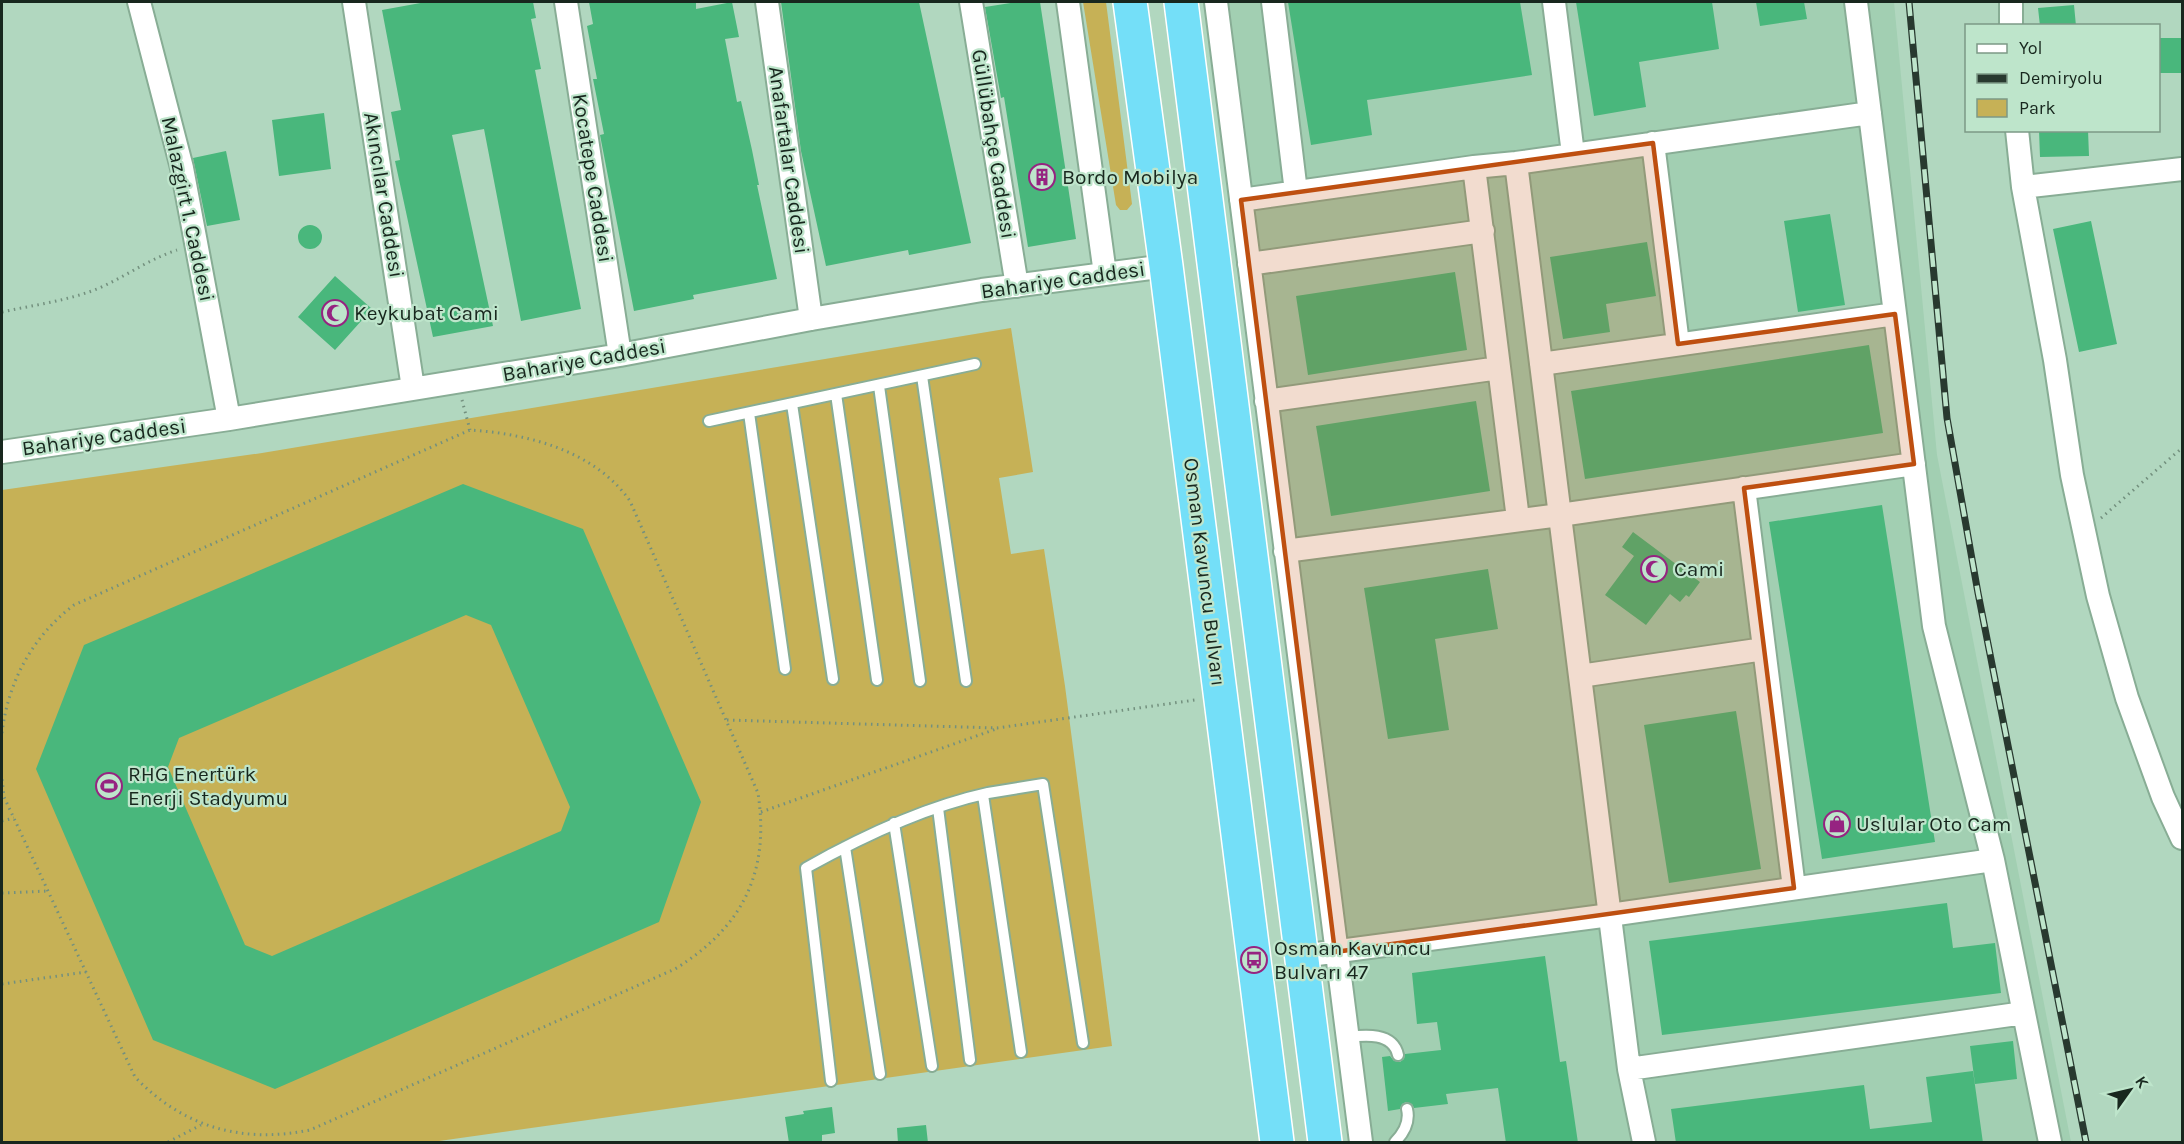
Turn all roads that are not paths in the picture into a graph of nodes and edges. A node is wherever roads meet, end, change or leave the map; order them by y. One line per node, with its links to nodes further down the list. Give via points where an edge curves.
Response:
1 (139, 2): 44 (street, Malazgirt 1. Caddesi, via 183,168)
2 (354, 2): 39 (street, Akıncılar Caddesi)
3 (566, 2): 33 (street, Kocatepe Caddesi)
4 (767, 2): 31 (street, Anafartalar Caddesi)
5 (970, 2): 29 (street, Güllübahçe Caddesi)
6 (1068, 2): 28 (street)
7 (1130, 2): 27 (highway, Osman Kavuncu Bulvarı)
8 (1181, 2): 68 (highway)
9 (1216, 2): 24 (street)
10 (1273, 2): 23 (street)
11 (1554, 2): 18 (street)
12 (1856, 2): 15 (street)
13 (2011, 2): 14 (street)
14 (2011, 24)
15 (1870, 113): 17 (street); 30 (street)
16 (2017, 132): 22 (street)
17 (1653, 143): 18 (street); 32 (street)
18 (1573, 154): 19 (street)
19 (1516, 164): 20 (street); 35 (street)
20 (1474, 167): 23 (street); 25 (street)
21 (2182, 169): 22 (street)
22 (2023, 187): 62 (street, via 2084,533 2106,628 2127,698)
23 (1296, 192): 24 (street)
24 (1241, 200): 26 (street)
25 (1483, 231): 26 (street); 36 (street)
26 (1249, 264): 41 (street)
27 (1166, 266): 28 (street, Bahariye Caddesi); 80 (highway, Osman Kavuncu Bulvarı)
28 (1105, 274): 29 (street, Bahariye Caddesi)
29 (1017, 286): 31 (street, Bahariye Caddesi)
30 (1895, 314): 32 (street); 47 (street)
31 (811, 319): 33 (street, Bahariye Caddesi)
32 (1678, 344): 35 (street)
33 (620, 355): 39 (street, Bahariye Caddesi)
34 (975, 364): 37 (lane)
35 (1541, 364): 49 (street)
36 (1499, 368): 41 (street); 50 (street)
37 (922, 376): 38 (lane); 58 (lane)
38 (879, 386): 40 (lane); 57 (lane)
39 (413, 388): 44 (street, Bahariye Caddesi)
40 (836, 394): 42 (lane); 56 (lane)
41 (1266, 400): 51 (street)
42 (792, 404): 43 (lane); 55 (lane)
43 (749, 413): 45 (lane); 53 (lane)
44 (228, 419): 46 (street, Bahariye Caddesi)
45 (709, 421)
46 (2, 452)
47 (1914, 464): 48 (street); 64 (street, via 1934,626)
48 (1744, 488): 49 (street); 52 (street)
49 (1560, 515): 50 (street); 54 (street)
50 (1518, 519): 51 (street)
51 (1285, 551): 67 (street)
52 (1764, 649): 54 (street); 65 (street)
53 (785, 669)
54 (1580, 676): 66 (street)
55 (832, 679)
56 (877, 680)
57 (920, 681)
58 (966, 681)
59 (983, 795): 60 (lane); 71 (lane, via 1042,784); 72 (lane)
60 (938, 808): 61 (lane); 74 (lane)
61 (894, 824): 63 (lane); 75 (lane)
62 (2182, 838)
63 (845, 847): 77 (lane); 78 (lane, via 806,868)
64 (1993, 860): 65 (street); 69 (street)
65 (1794, 888): 66 (street)
66 (1610, 915): 67 (street); 76 (street)
67 (1335, 951): 68 (street); 70 (street)
68 (1302, 956): 81 (highway)
69 (2024, 1013): 76 (street); 85 (street)
70 (1347, 1036): 73 (lane, via 1380,1037); 82 (street)
71 (1083, 1043)
72 (1021, 1052)
73 (1398, 1055)
74 (970, 1060)
75 (932, 1066)
76 (1629, 1069): 84 (street)
77 (880, 1074)
78 (831, 1081)
79 (1407, 1109): 83 (lane, via 1407,1124)
80 (1277, 1143)
81 (1325, 1143)
82 (1361, 1143)
83 (1395, 1143)
84 (1644, 1143)
85 (2050, 1143)

